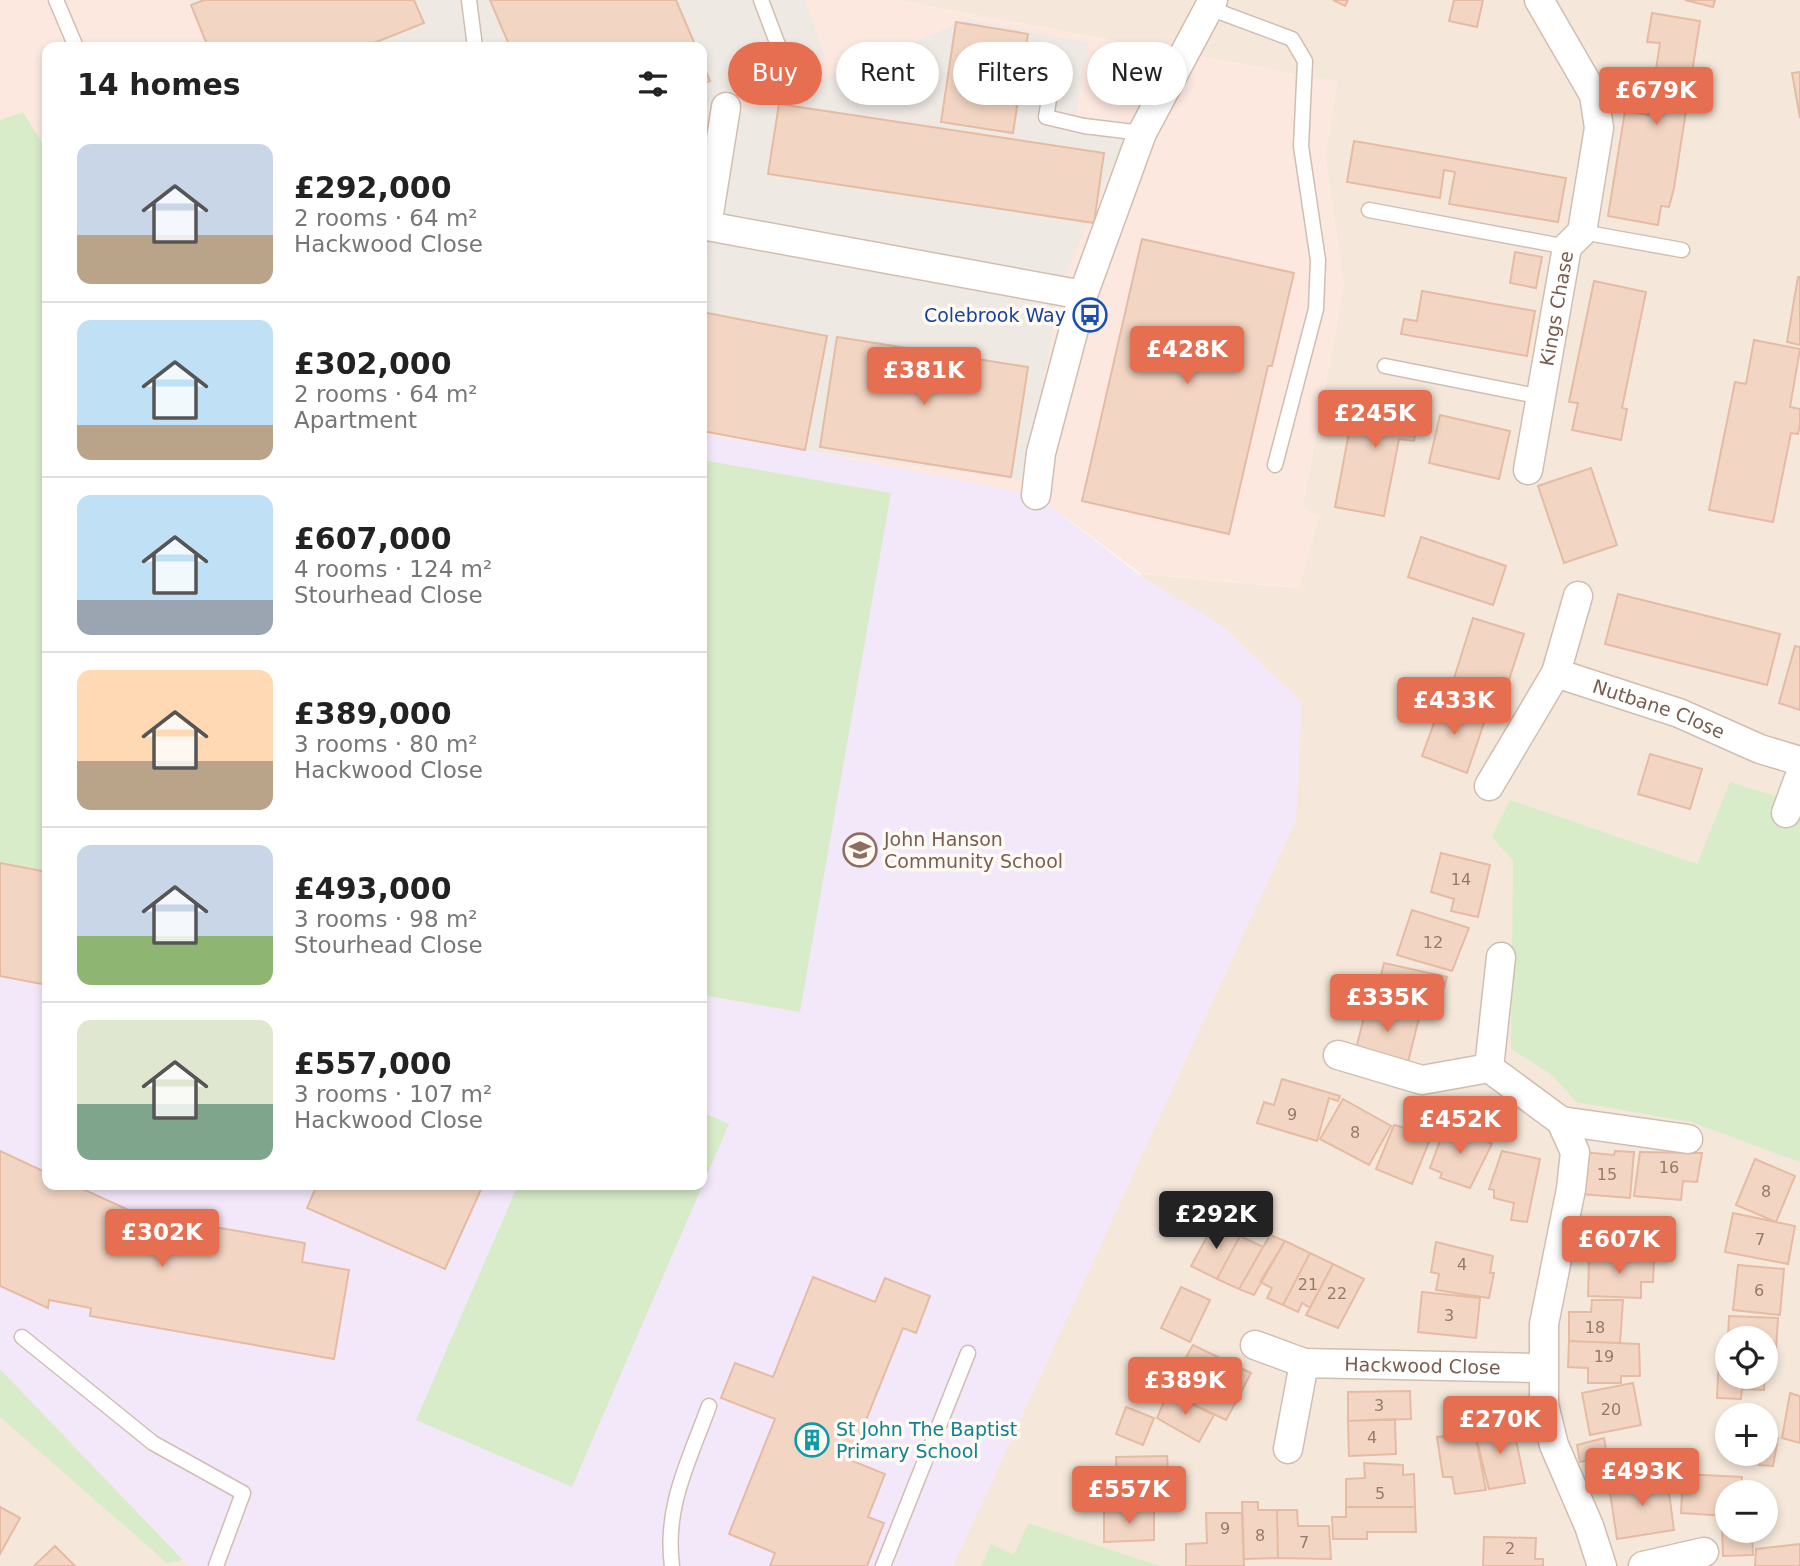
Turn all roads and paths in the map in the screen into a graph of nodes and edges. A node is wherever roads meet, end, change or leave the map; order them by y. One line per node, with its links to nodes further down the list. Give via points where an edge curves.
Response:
1 (56, 0): 6 (lane)
2 (469, 0): 7 (lane)
3 (761, 0): 8 (lane)
4 (1539, 0): 15 (street, Kings Chase, via 1594,95 1599,128)
5 (1211, 4): 11 (street); 20 (lane, via 1292,39 1305,61 1301,146 1318,260 1316,309)
6 (74, 42)
7 (474, 42)
8 (777, 42)
9 (1048, 105): 11 (lane, via 1046,117)
10 (726, 107): 12 (street)
11 (1142, 134): 17 (street)
12 (707, 209)
13 (1369, 211): 15 (lane)
14 (707, 226): 17 (street)
15 (1575, 239): 16 (lane); 19 (street, Kings Chase)
16 (1682, 250)
17 (1083, 295): 22 (street, via 1041,453)
18 (1385, 366): 19 (lane)
19 (1542, 397): 21 (street, Kings Chase)
20 (1275, 465)
21 (1528, 470)
22 (1036, 495)
23 (1578, 596): 24 (street)
24 (1556, 673): 25 (street, Nutbane Close, via 1679,713 1760,749); 27 (street)
25 (1800, 761)
26 (1800, 775): 28 (street)
27 (1489, 786)
28 (1786, 813)
29 (1501, 957): 31 (street)
30 (1338, 1055): 31 (street, via 1422,1080)
31 (1489, 1068): 32 (street)
32 (1561, 1121): 33 (street); 38 (street, via 1575,1152 1544,1324)
33 (1688, 1139)
34 (22, 1337): 42 (lane, via 153,1443 243,1493)
35 (1255, 1345): 37 (street, Hackwood Close)
36 (968, 1353): 44 (lane)
37 (1304, 1363): 38 (street, Hackwood Close); 40 (street)
38 (1541, 1368): 45 (street, via 1553,1444)
39 (709, 1406): 43 (lane, via 671,1511)
40 (1288, 1449)
41 (1704, 1552): 46 (street)
42 (216, 1566)
43 (672, 1566)
44 (883, 1566)
45 (1602, 1566)
46 (1643, 1566)

